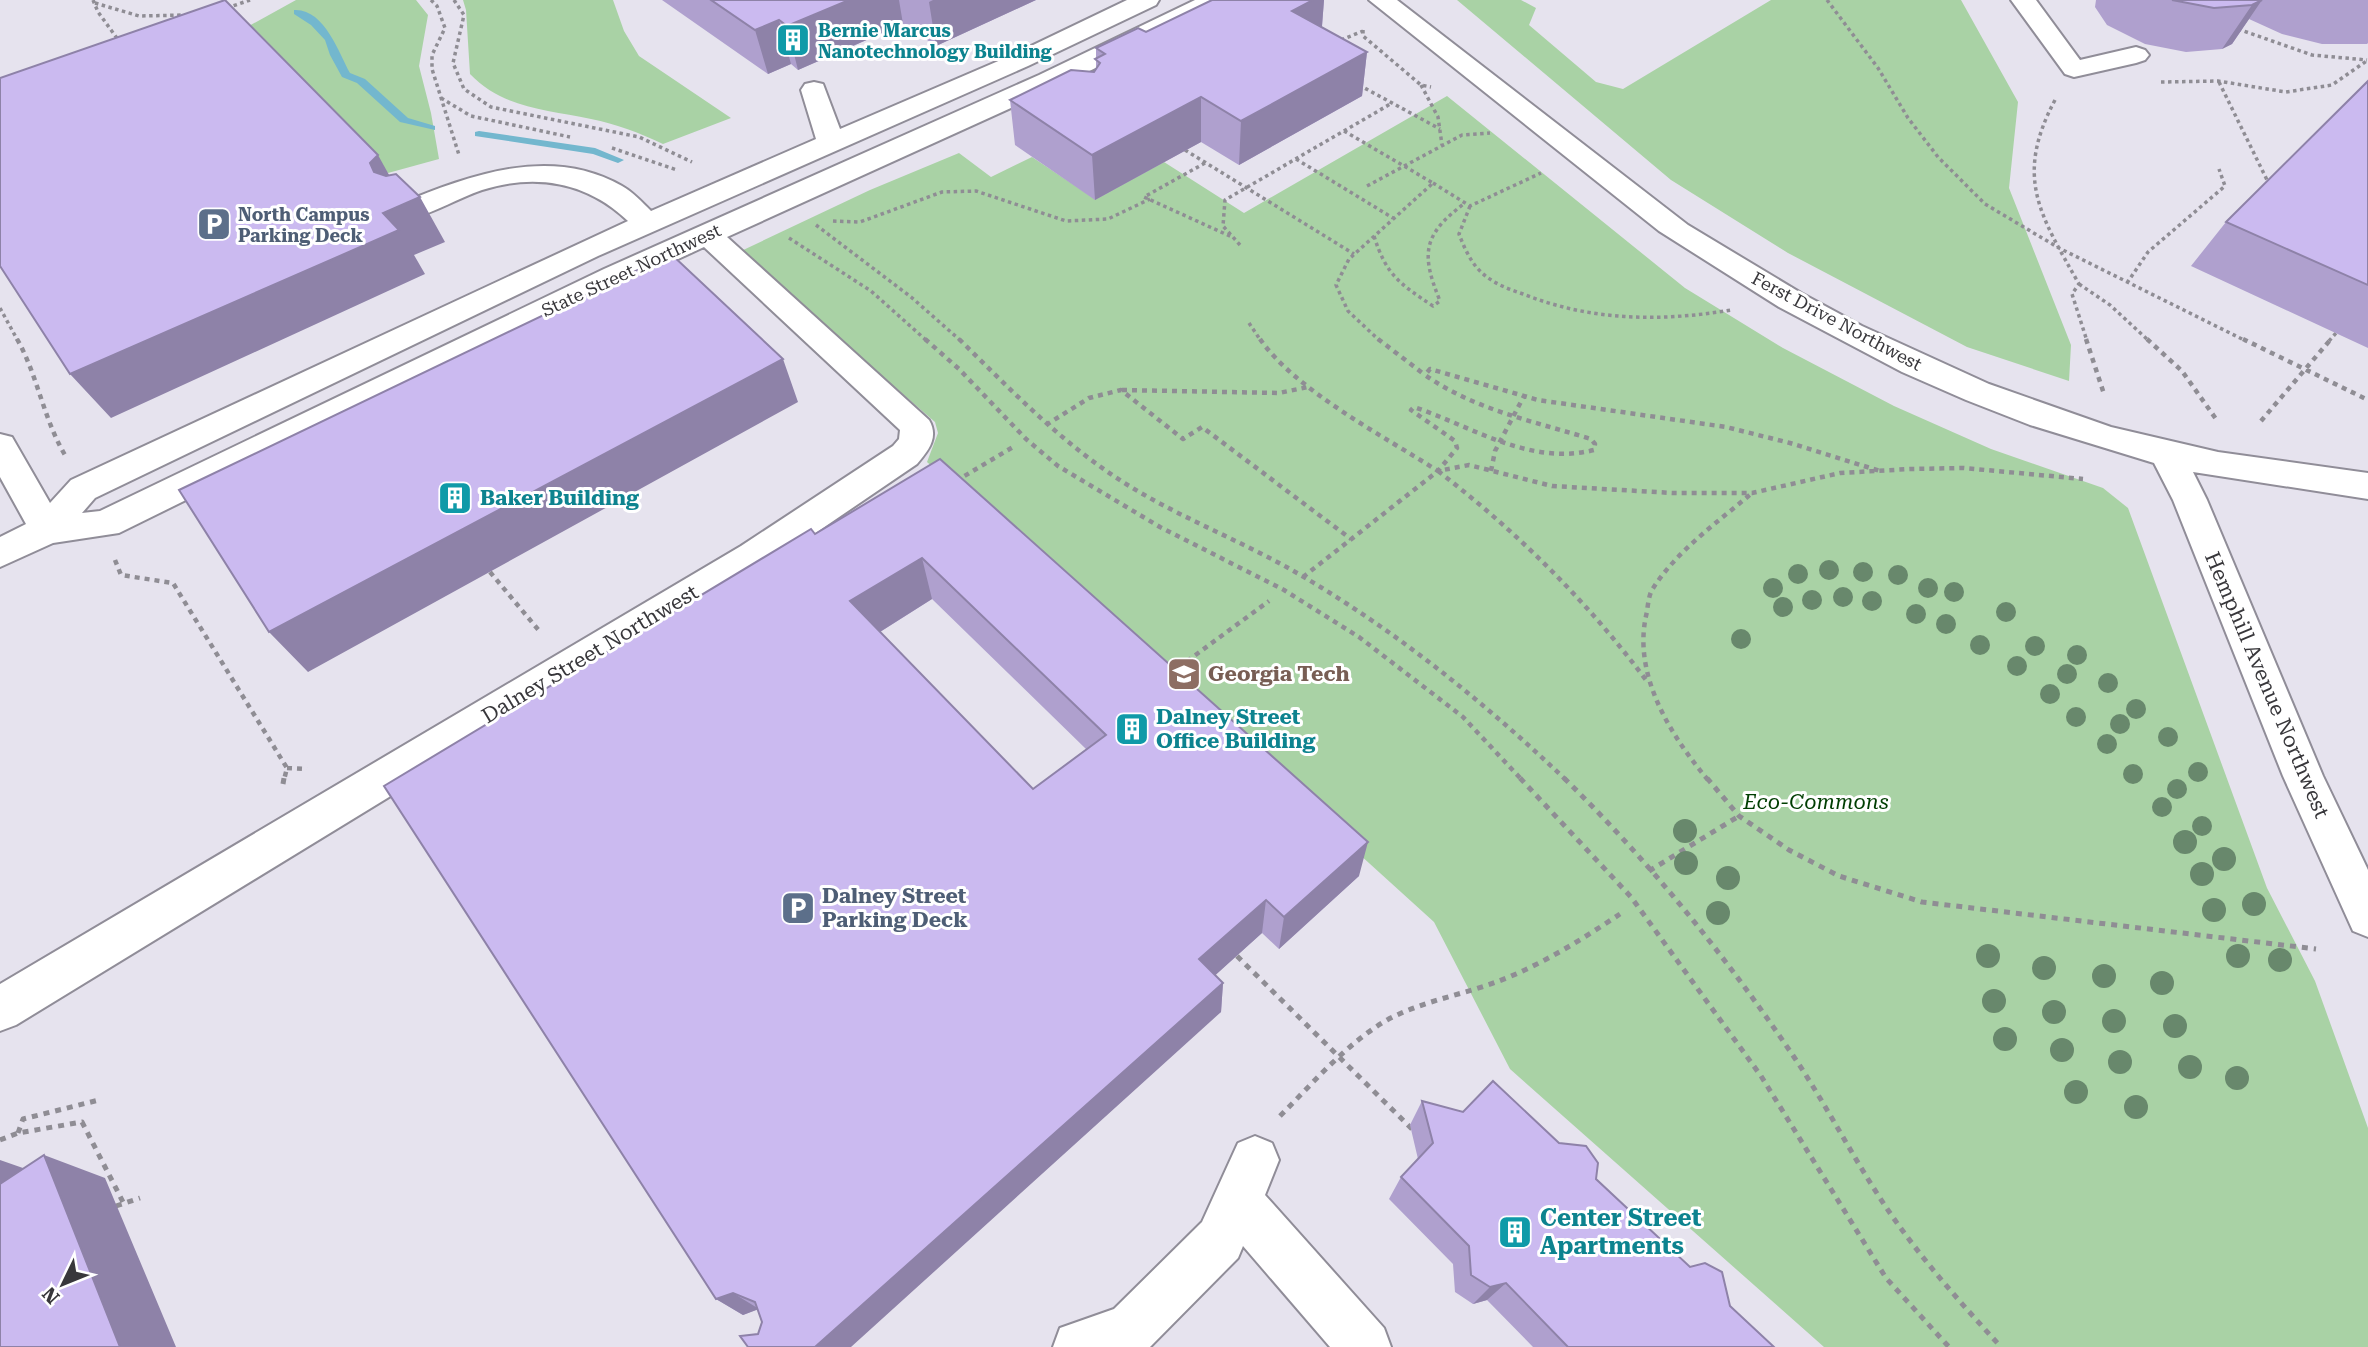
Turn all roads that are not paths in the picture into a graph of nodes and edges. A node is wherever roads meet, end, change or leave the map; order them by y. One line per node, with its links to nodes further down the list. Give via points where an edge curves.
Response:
1 (1147, 0): 7 (street, State Street Northwest)
2 (1214, 0): 10 (street, State Street Northwest, via 1058,88)
3 (1381, 0): 12 (street, Ferst Drive Northwest, via 1677,230 1799,304 1947,379 2029,411)
4 (2023, 0): 5 (street, via 2074,69)
5 (2136, 55)
6 (814, 90): 7 (street)
7 (831, 142): 9 (street, State Street Northwest)
8 (412, 209): 9 (street, via 474,183 537,175 579,177 612,191)
9 (647, 222): 14 (street, State Street Northwest, via 83,489)
10 (707, 234): 14 (street, State Street Northwest, via 106,524); 17 (street, Dalney Street Northwest, via 906,416 916,428 916,442 905,455 754,556)
11 (0, 446): 14 (street)
12 (2167, 453): 13 (street, Ferst Drive Northwest); 16 (street, Hemphill Avenue Northwest, via 2303,776)
13 (2368, 486)
14 (47, 530): 15 (street, State Street Northwest)
15 (0, 553)
16 (2368, 917)
17 (0, 1009)
18 (1079, 1347): 19 (street, via 1130,1330 1220,1240 1246,1181)
19 (1365, 1347)

